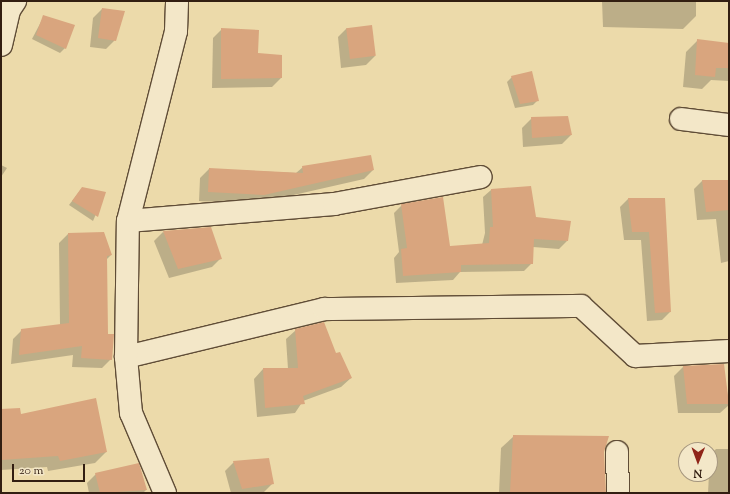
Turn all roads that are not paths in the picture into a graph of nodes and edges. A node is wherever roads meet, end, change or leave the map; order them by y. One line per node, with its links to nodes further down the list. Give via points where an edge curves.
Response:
1 (15, 1): 3 (street, via 9,10)
2 (177, 1): 7 (street, via 176,30)
3 (1, 45)
4 (681, 119): 5 (street)
5 (729, 125)
6 (481, 177): 7 (street, via 334,204)
7 (128, 221): 9 (street)
8 (729, 351): 9 (street, via 635,356 581,306 324,309)
9 (126, 357): 11 (street, via 131,414)
10 (617, 452): 12 (street)
11 (165, 493)
12 (618, 493)

